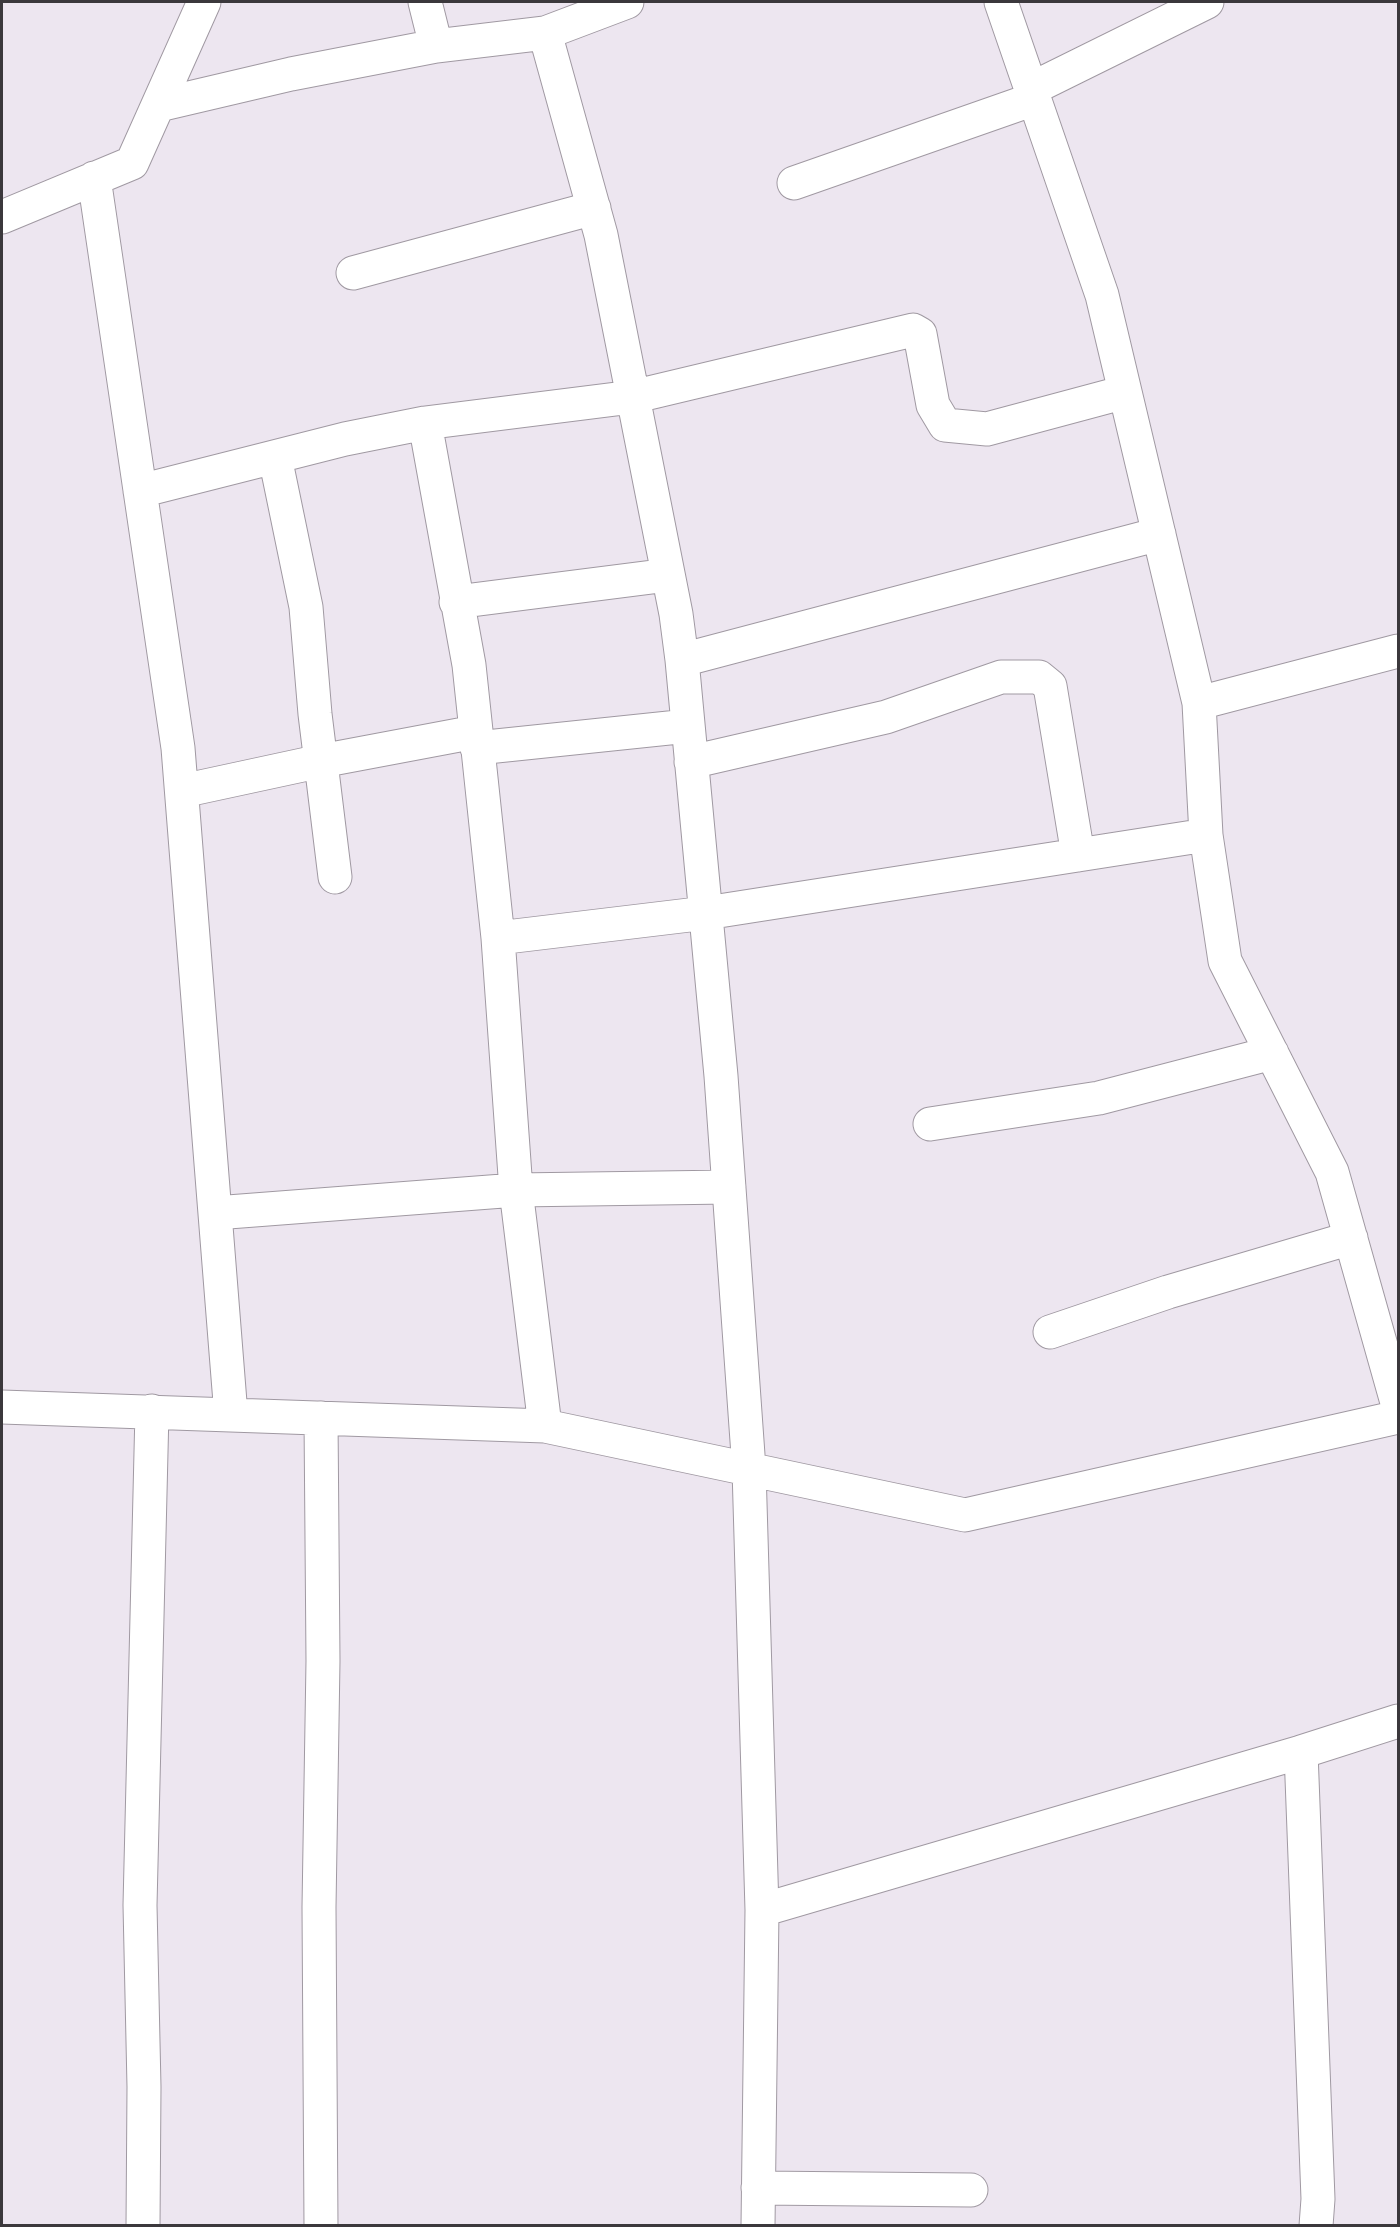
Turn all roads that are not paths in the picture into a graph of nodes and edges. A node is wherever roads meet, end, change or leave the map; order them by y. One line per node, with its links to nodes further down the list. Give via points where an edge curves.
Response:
1 (204, 2): 9 (street)
2 (425, 2): 7 (street)
3 (627, 2): 6 (street)
4 (1001, 2): 8 (street)
5 (1207, 2): 8 (street)
6 (545, 33): 7 (street); 12 (street)
7 (436, 46): 9 (street)
8 (1033, 94): 11 (street); 15 (street, via 1102,295)
9 (159, 105): 10 (street, via 132,163)
10 (94, 178): 13 (street); 19 (street)
11 (794, 183)
12 (594, 208): 14 (street); 16 (street)
13 (2, 217)
14 (353, 273)
15 (1125, 392): 16 (street, via 987,429 945,425 933,405 920,334 913,330); 20 (street)
16 (632, 397): 17 (street); 21 (street)
17 (425, 423): 18 (street); 22 (street)
18 (275, 457): 19 (street); 28 (street, via 306,607)
19 (140, 491): 30 (street)
20 (1159, 534): 24 (street); 25 (street)
21 (668, 575): 22 (street); 24 (street)
22 (456, 602): 27 (street, via 469,665)
23 (1398, 651): 25 (street)
24 (682, 660): 26 (street)
25 (1199, 703): 31 (street)
26 (688, 726): 27 (street); 29 (street)
27 (476, 740): 28 (street); 35 (street)
28 (321, 761): 30 (street); 33 (street)
29 (691, 762): 32 (street, via 886,717 1000,677 1039,677 1050,686); 34 (street)
30 (182, 791): 40 (street)
31 (1206, 836): 32 (street); 36 (street, via 1225,961)
32 (1078, 855): 34 (street)
33 (335, 878)
34 (706, 913): 35 (street); 38 (street)
35 (498, 938): 39 (street)
36 (1272, 1053): 37 (street, via 1099,1098); 41 (street, via 1332,1172)
37 (930, 1124)
38 (729, 1187): 39 (street); 50 (street)
39 (516, 1190): 40 (street); 49 (street)
40 (215, 1213): 46 (street)
41 (1351, 1238): 42 (street, via 1168,1292); 43 (street)
42 (1050, 1332)
43 (1398, 1406)
44 (2, 1407): 45 (street)
45 (152, 1411): 46 (street); 56 (street, via 140,1905)
46 (231, 1415): 48 (street)
47 (1398, 1416): 50 (street, via 965,1515)
48 (321, 1418): 49 (street); 57 (street)
49 (545, 1426): 50 (street)
50 (749, 1469): 53 (street)
51 (1398, 1721): 52 (street)
52 (1301, 1752): 53 (street); 59 (street)
53 (762, 1910): 54 (street)
54 (758, 2188): 55 (street); 58 (street)
55 (971, 2190)
56 (143, 2226)
57 (321, 2226)
58 (758, 2226)
59 (1316, 2226)

